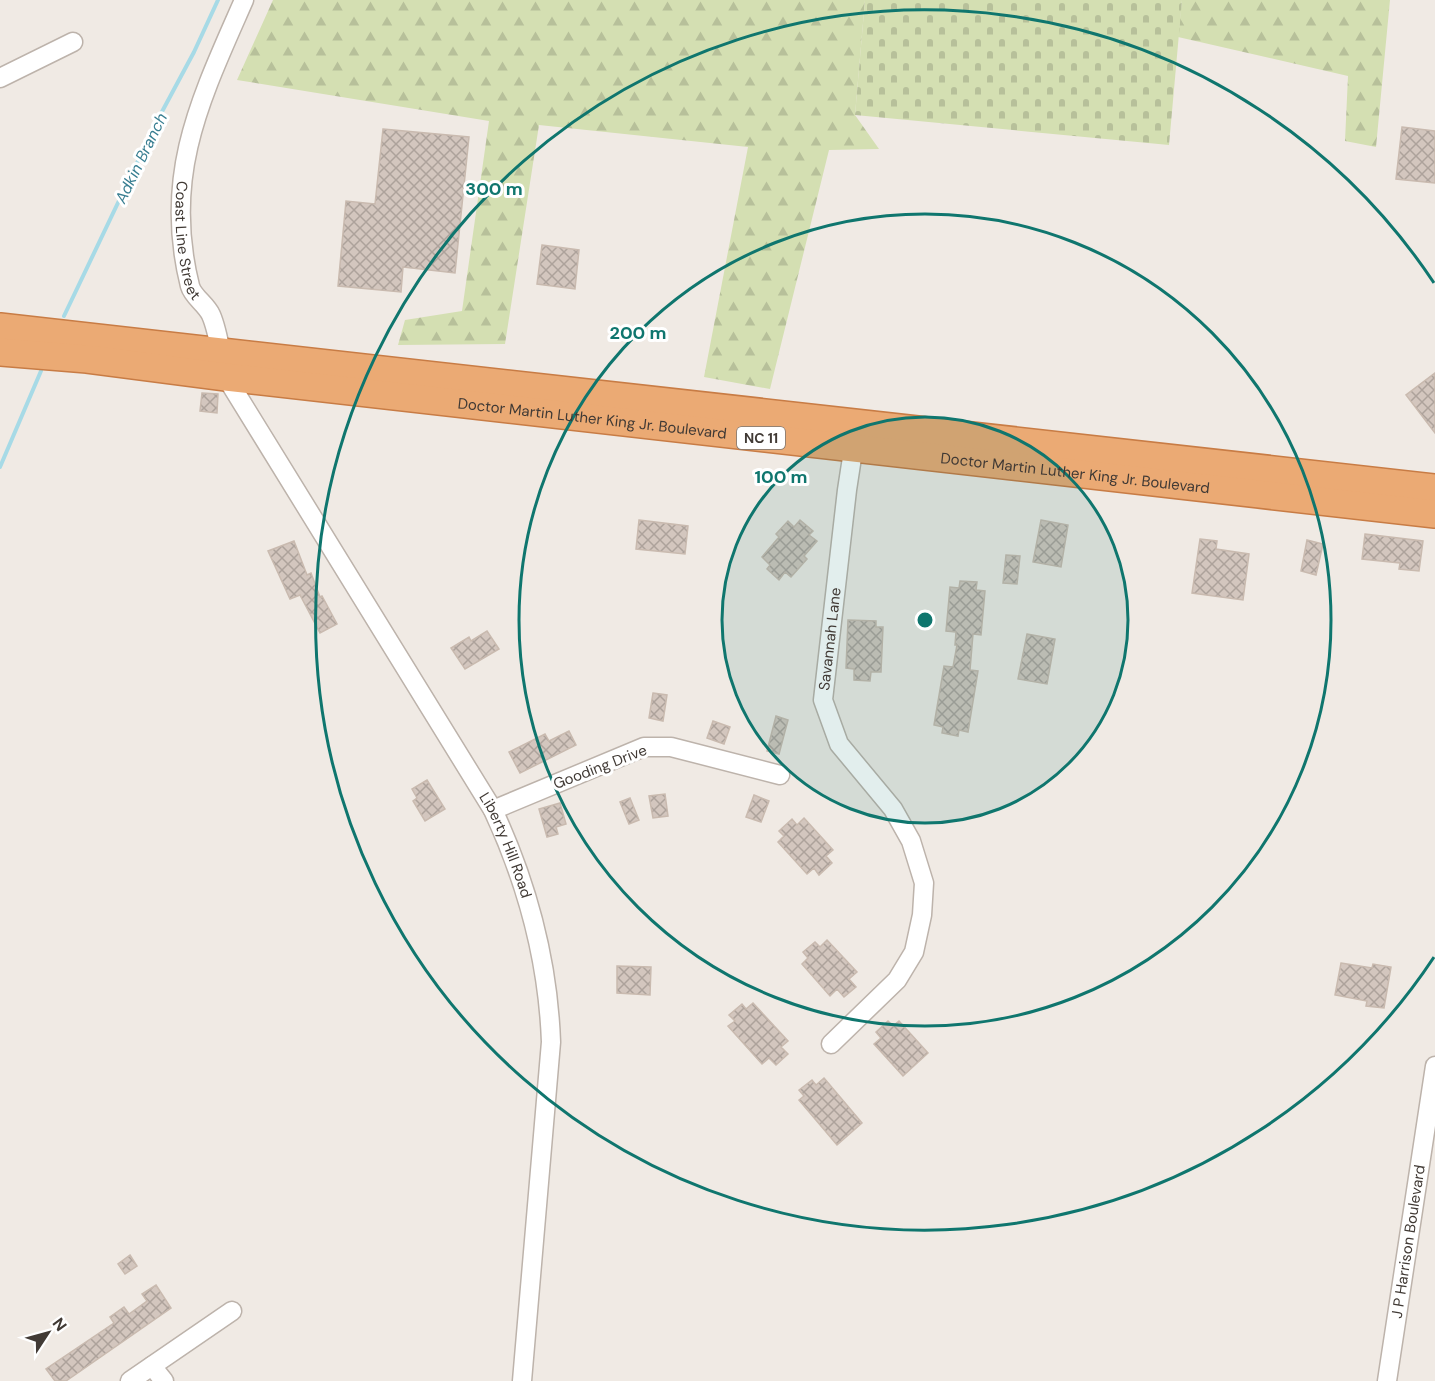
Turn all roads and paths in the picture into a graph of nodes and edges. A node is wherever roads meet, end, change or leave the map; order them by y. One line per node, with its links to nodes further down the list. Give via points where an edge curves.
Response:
1 (244, 0): 5 (street, Coast Line Street, via 192,124 182,169 181,238 190,289 211,314)
2 (73, 42): 3 (street)
3 (0, 78)
4 (0, 327): 5 (highway, Doctor Martin Luther King Jr. Boulevard / NC 11)
5 (220, 351): 7 (street, Coast Line Street); 8 (highway, Doctor Martin Luther King Jr. Boulevard / NC 11)
6 (0, 352): 7 (highway, Doctor Martin Luther King Jr. Boulevard / NC 11)
7 (226, 377): 8 (highway, Doctor Martin Luther King Jr. Boulevard / NC 11); 12 (street, Liberty Hill Road)
8 (856, 436): 9 (highway, Doctor Martin Luther King Jr. Boulevard / NC 11); 10 (highway, Doctor Martin Luther King Jr. Boulevard / NC 11); 13 (street, Savannah Lane, via 823,700 838,744 893,809 911,841 924,883 914,952 897,980)
9 (1435, 488)
10 (1435, 514)
11 (780, 775): 12 (street, Gooding Drive, via 671,747 644,747)
12 (494, 810): 19 (street, Liberty Hill Road, via 534,918 544,962 550,1023 549,1078)
13 (831, 1044)
14 (1435, 1066): 20 (street, J P Harrison Boulevard)
15 (232, 1311): 16 (street)
16 (152, 1366): 17 (street); 18 (street)
17 (130, 1381)
18 (164, 1381)
19 (522, 1381)
20 (1387, 1381)

